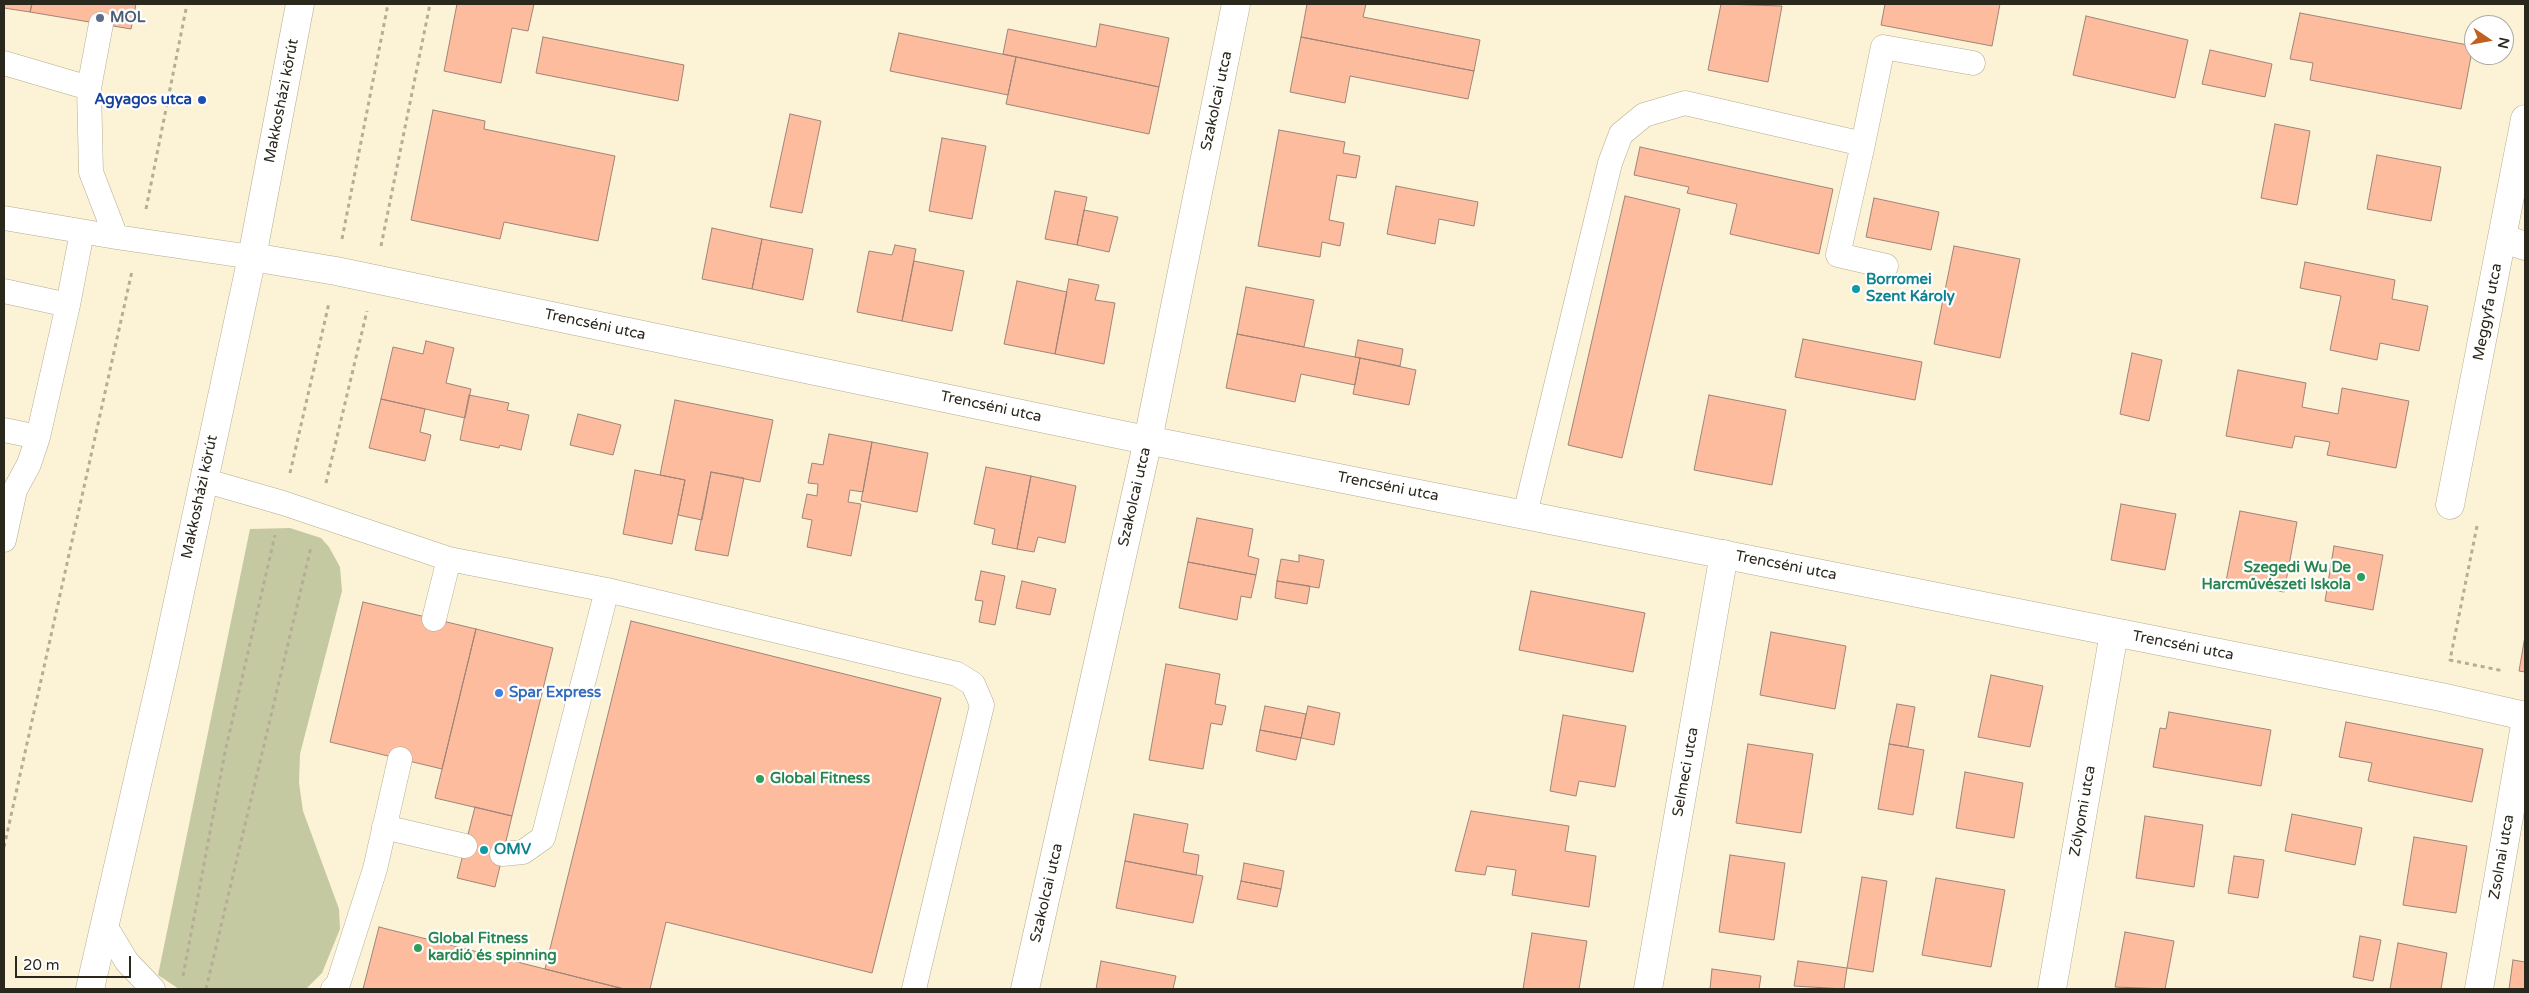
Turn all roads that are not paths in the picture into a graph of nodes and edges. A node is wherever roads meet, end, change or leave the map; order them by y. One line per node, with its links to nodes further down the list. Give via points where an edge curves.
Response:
1 (300, 4): 13 (street, Makkosházi körút)
2 (1236, 4): 19 (street, Szakolcai utca)
3 (101, 24): 6 (lane)
4 (4, 63): 6 (lane)
5 (1973, 63): 8 (lane, via 1883,48)
6 (89, 88): 11 (lane, via 91,172)
7 (2525, 119): 12 (street, Meggyfa utca)
8 (1863, 144): 14 (lane, via 1838,255); 23 (lane, via 1685,104 1644,115 1621,134 1610,163)
9 (4, 218): 10 (lane)
10 (82, 232): 11 (lane); 16 (lane)
11 (116, 237): 13 (lane)
12 (2514, 242): 22 (street, Meggyfa utca)
13 (252, 257): 19 (street, Trencséni utca, via 336,271); 20 (street, Makkosházi körút)
14 (1886, 266)
15 (4, 291): 16 (lane)
16 (68, 305): 18 (lane)
17 (4, 430): 18 (lane)
18 (38, 437): 21 (lane, via 29,464)
19 (1148, 440): 23 (street, Trencséni utca); 41 (street, Szakolcai utca)
20 (203, 480): 26 (lane, via 283,503); 36 (street, Makkosházi körút, via 165,662)
21 (9, 491): 24 (lane)
22 (2450, 505)
23 (1525, 514): 25 (street, Trencséni utca)
24 (4, 540)
25 (1724, 554): 29 (street, Trencséni utca); 42 (street, Selmeci utca)
26 (448, 559): 27 (lane); 28 (lane)
27 (607, 590): 35 (lane, via 543,838 523,852); 40 (lane, via 957,674 973,684 982,705)
28 (434, 619)
29 (2114, 633): 30 (street, Trencséni utca); 43 (street, Zólyomi utca)
30 (2525, 716)
31 (2525, 725): 44 (street, Zsolnai utca)
32 (400, 759): 33 (lane)
33 (384, 827): 34 (lane); 39 (lane, via 372,878 338,984)
34 (465, 846)
35 (502, 854)
36 (104, 924): 37 (street, Makkosházi körút); 38 (lane, via 127,962)
37 (90, 989)
38 (153, 989)
39 (333, 989)
40 (914, 989)
41 (1025, 989)
42 (1648, 989)
43 (2052, 989)
44 (2479, 989)

